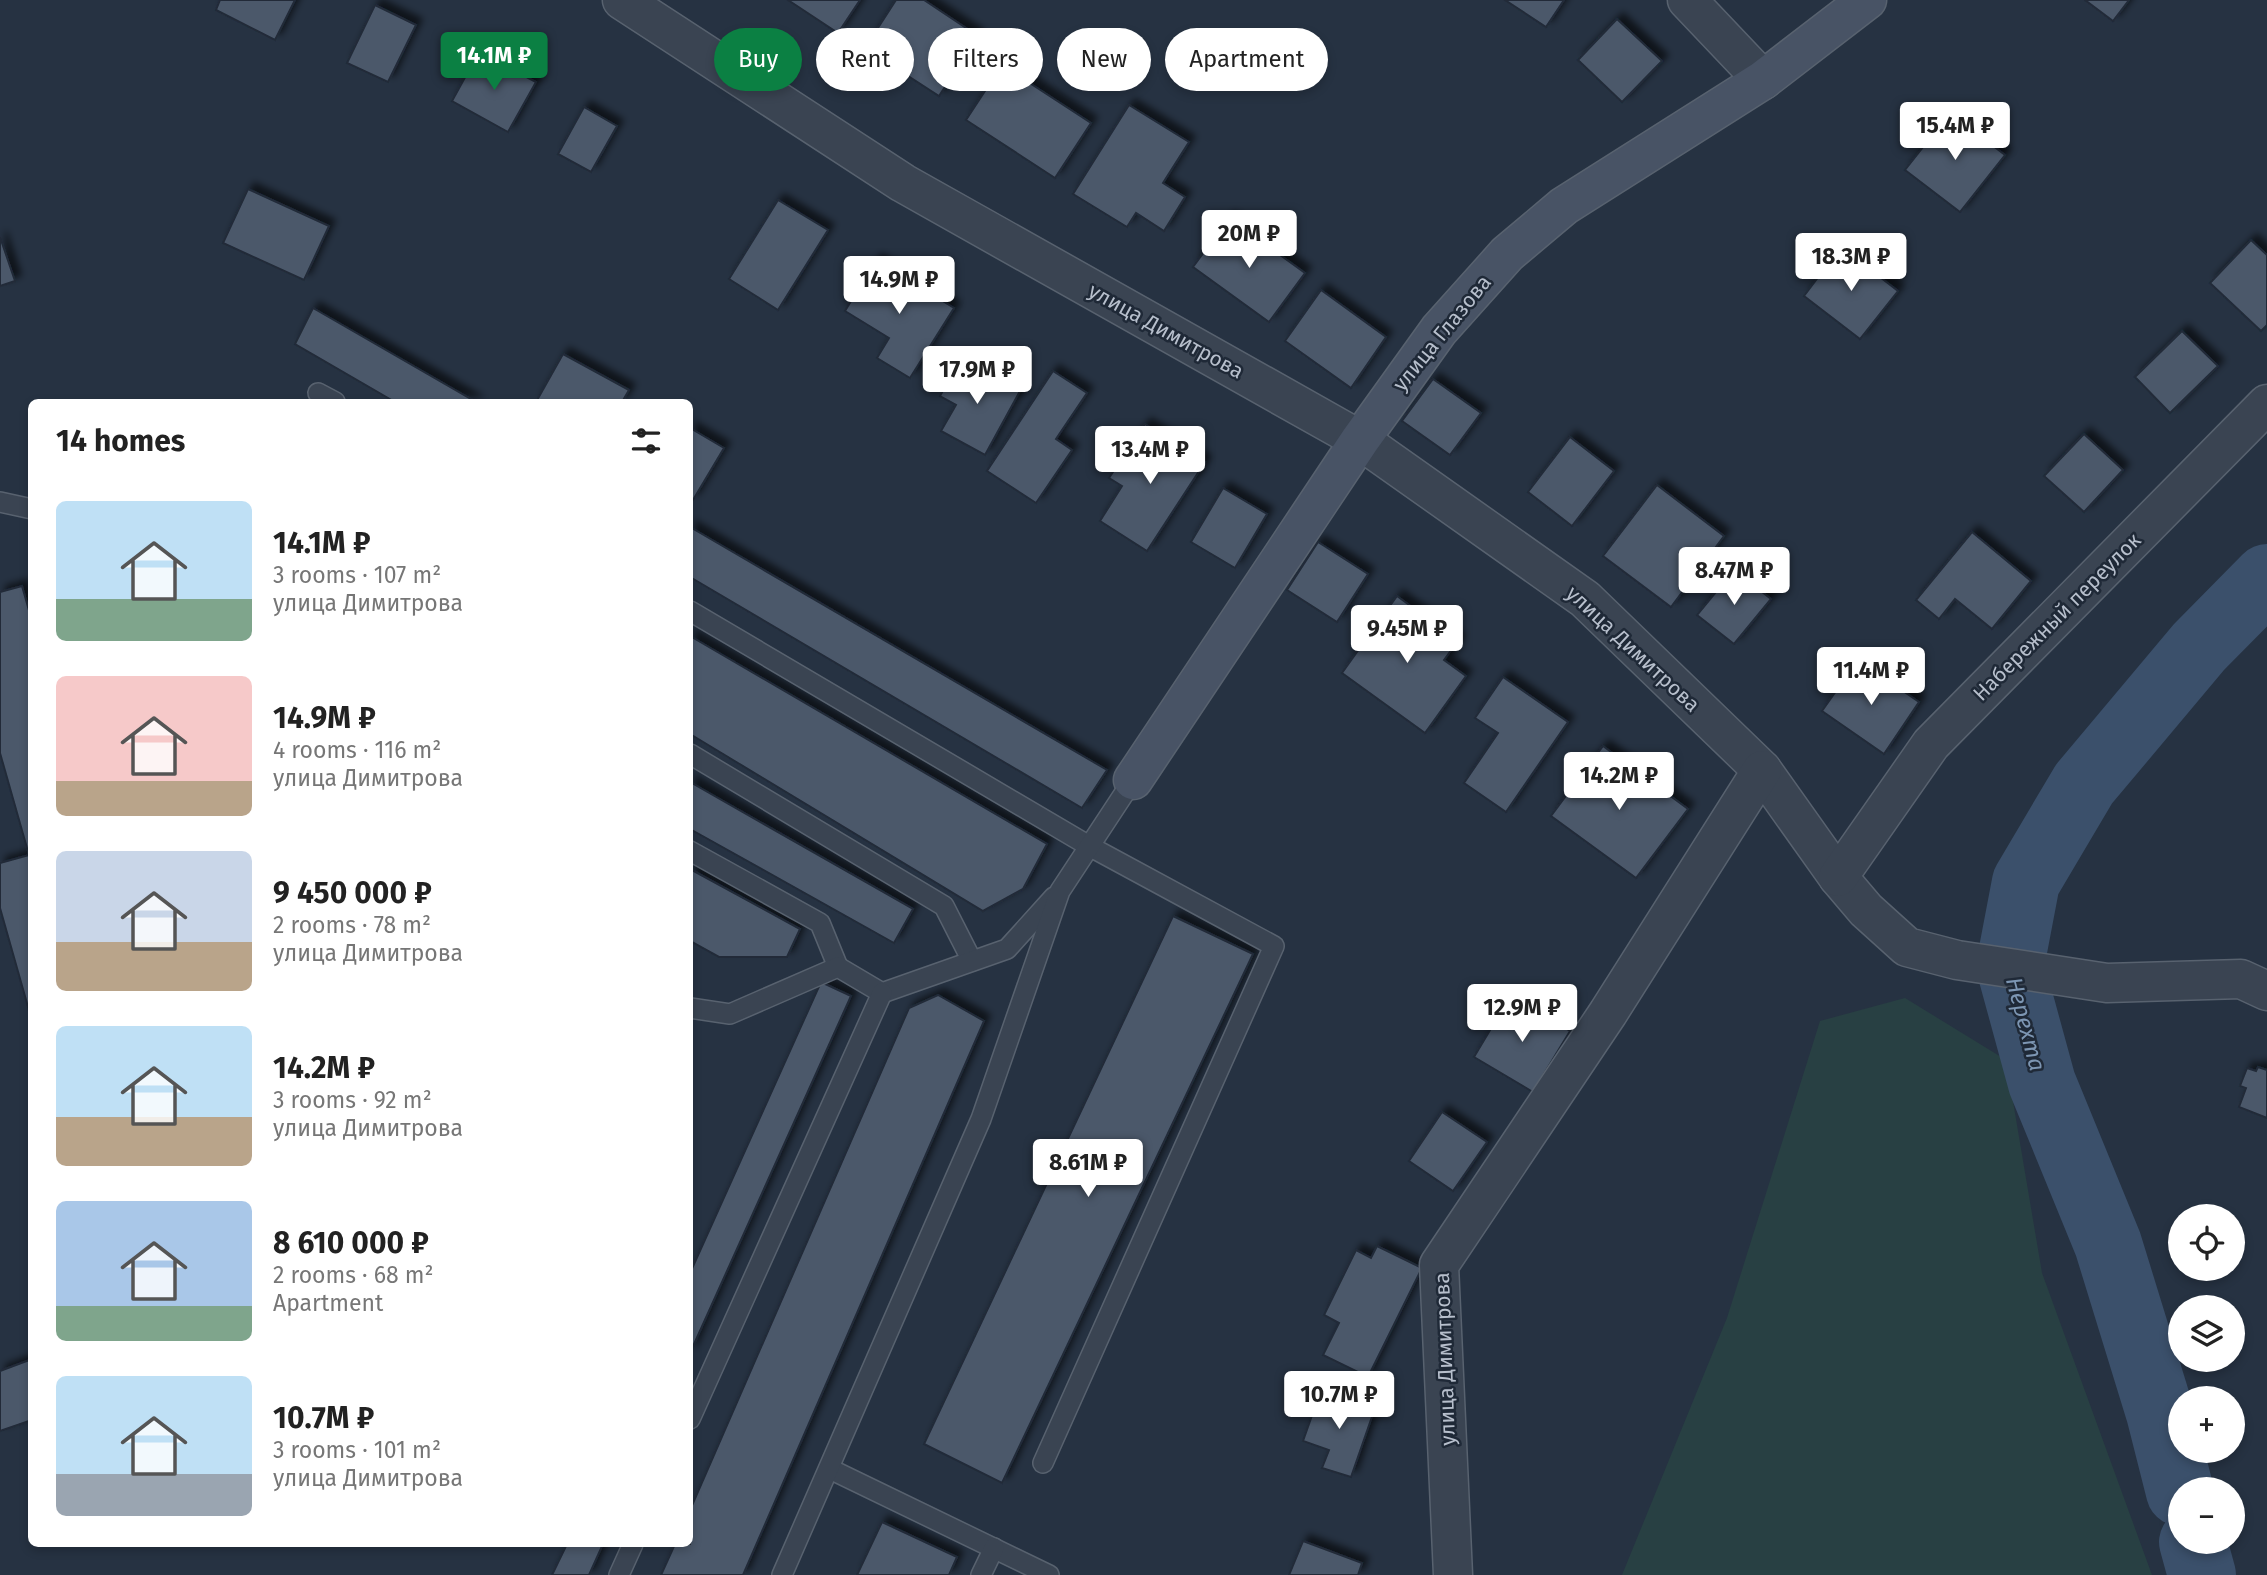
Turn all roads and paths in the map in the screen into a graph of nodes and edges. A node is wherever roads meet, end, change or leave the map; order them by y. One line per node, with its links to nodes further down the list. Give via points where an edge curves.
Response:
1 (622, 0): 6 (street, улица Димитрова, via 903,183)
2 (1687, 0): 4 (street)
3 (1867, 0): 4 (street, улица Глазова)
4 (1763, 80): 6 (street, улица Глазова, via 1564,206 1507,254 1439,330)
5 (2267, 404): 15 (street, Набережный переулок, via 1931,744)
6 (1360, 440): 11 (street, улица Димитрова, via 1584,598); 12 (street, улица Глазова)
7 (0, 502): 8 (lane)
8 (28, 508)
9 (693, 613): 13 (lane)
10 (693, 756): 17 (lane, via 944,906)
11 (1762, 770): 15 (street); 31 (street, улица Димитрова, via 1608,1013 1439,1265)
12 (1133, 780): 13 (lane)
13 (1089, 846): 16 (lane); 23 (lane, via 1274,946)
14 (693, 853): 18 (lane, via 820,923)
15 (1838, 877): 19 (street, via 1907,947 1957,960 2107,983)
16 (1060, 891): 17 (lane, via 1007,949); 24 (lane, via 981,1119)
17 (972, 961): 20 (lane)
18 (838, 967): 20 (lane); 21 (lane, via 730,1014)
19 (2254, 985)
20 (883, 993): 22 (lane)
21 (693, 1008)
22 (693, 1412)
23 (1043, 1463)
24 (830, 1469): 26 (lane); 28 (lane)
25 (632, 1547): 27 (lane)
26 (994, 1548): 29 (lane); 30 (lane)
27 (619, 1575)
28 (782, 1575)
29 (981, 1575)
30 (1049, 1575)
31 (1453, 1575)

